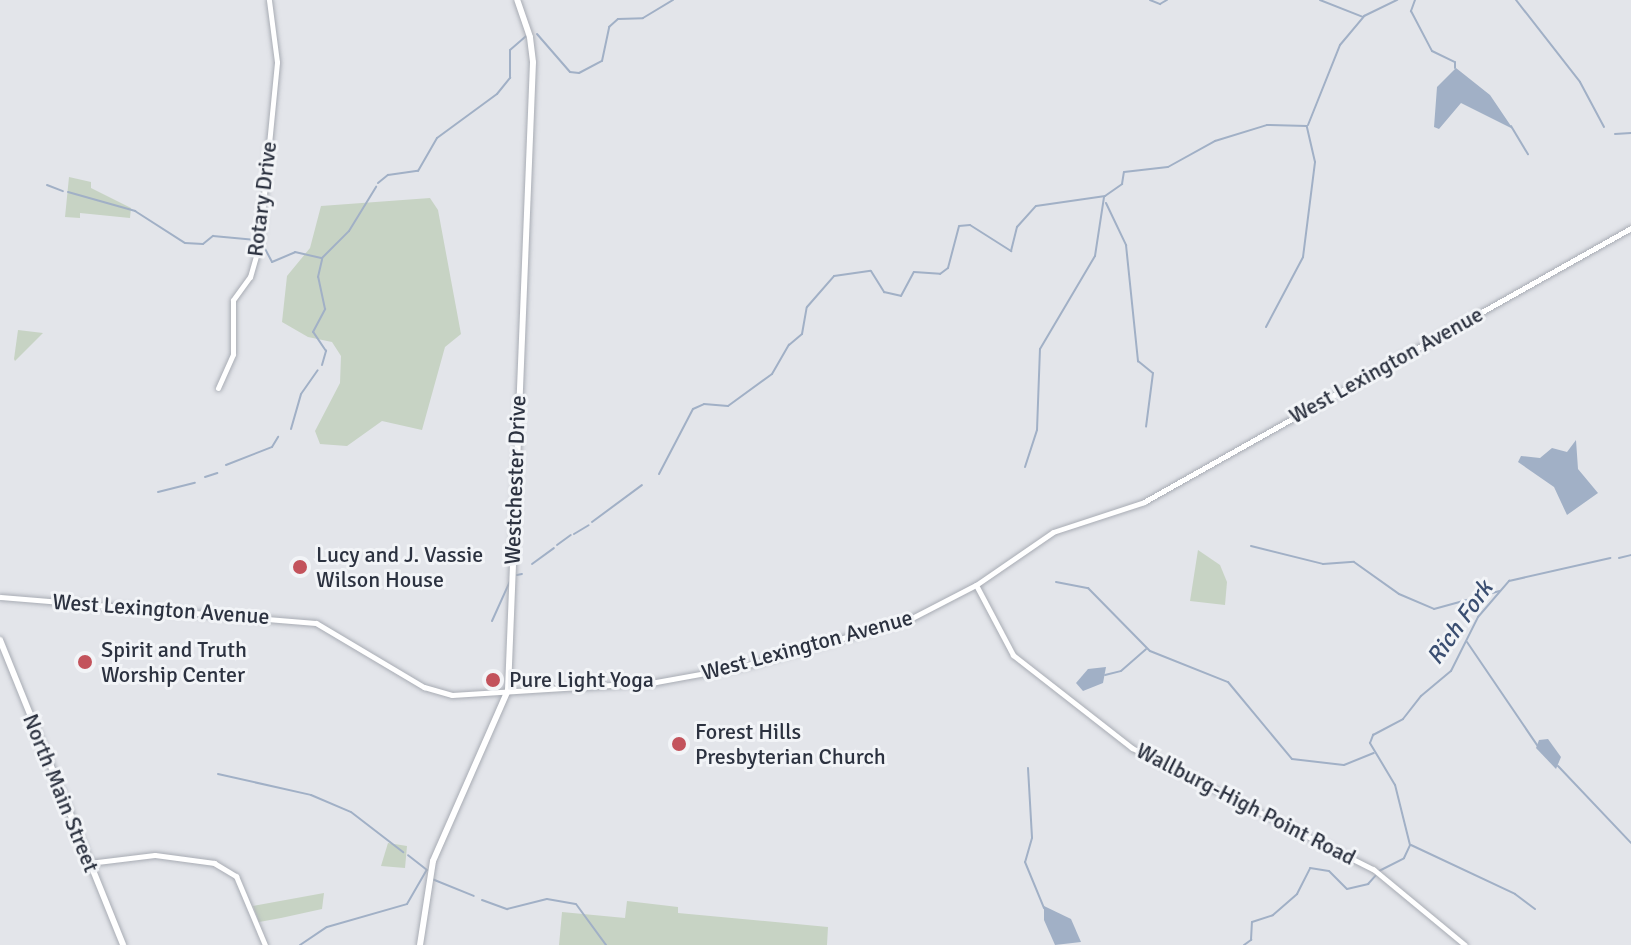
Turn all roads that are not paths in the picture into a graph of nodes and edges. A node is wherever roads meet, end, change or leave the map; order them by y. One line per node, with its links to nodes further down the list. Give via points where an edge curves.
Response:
1 (269, 0): 4 (street, Rotary Drive, via 277,62 259,246 250,277 233,300 233,354)
2 (517, 0): 8 (main road, Westchester Drive, via 533,62)
3 (1631, 228): 5 (street, West Lexington Avenue, via 1148,500 1048,535)
4 (218, 388)
5 (976, 585): 8 (street, West Lexington Avenue, via 910,619 744,666 656,682); 13 (street, Wallburg-High Point Road, via 1013,655 1132,748 1373,869)
6 (0, 597): 8 (street, West Lexington Avenue, via 303,620 338,632 437,692)
7 (0, 640): 9 (main road, North Main Street)
8 (508, 690): 12 (main road, Westchester Drive, via 433,861)
9 (89, 863): 10 (main road, North Main Street); 11 (street, via 155,855 214,863 236,876)
10 (123, 945)
11 (265, 945)
12 (420, 945)
13 (1465, 945)

